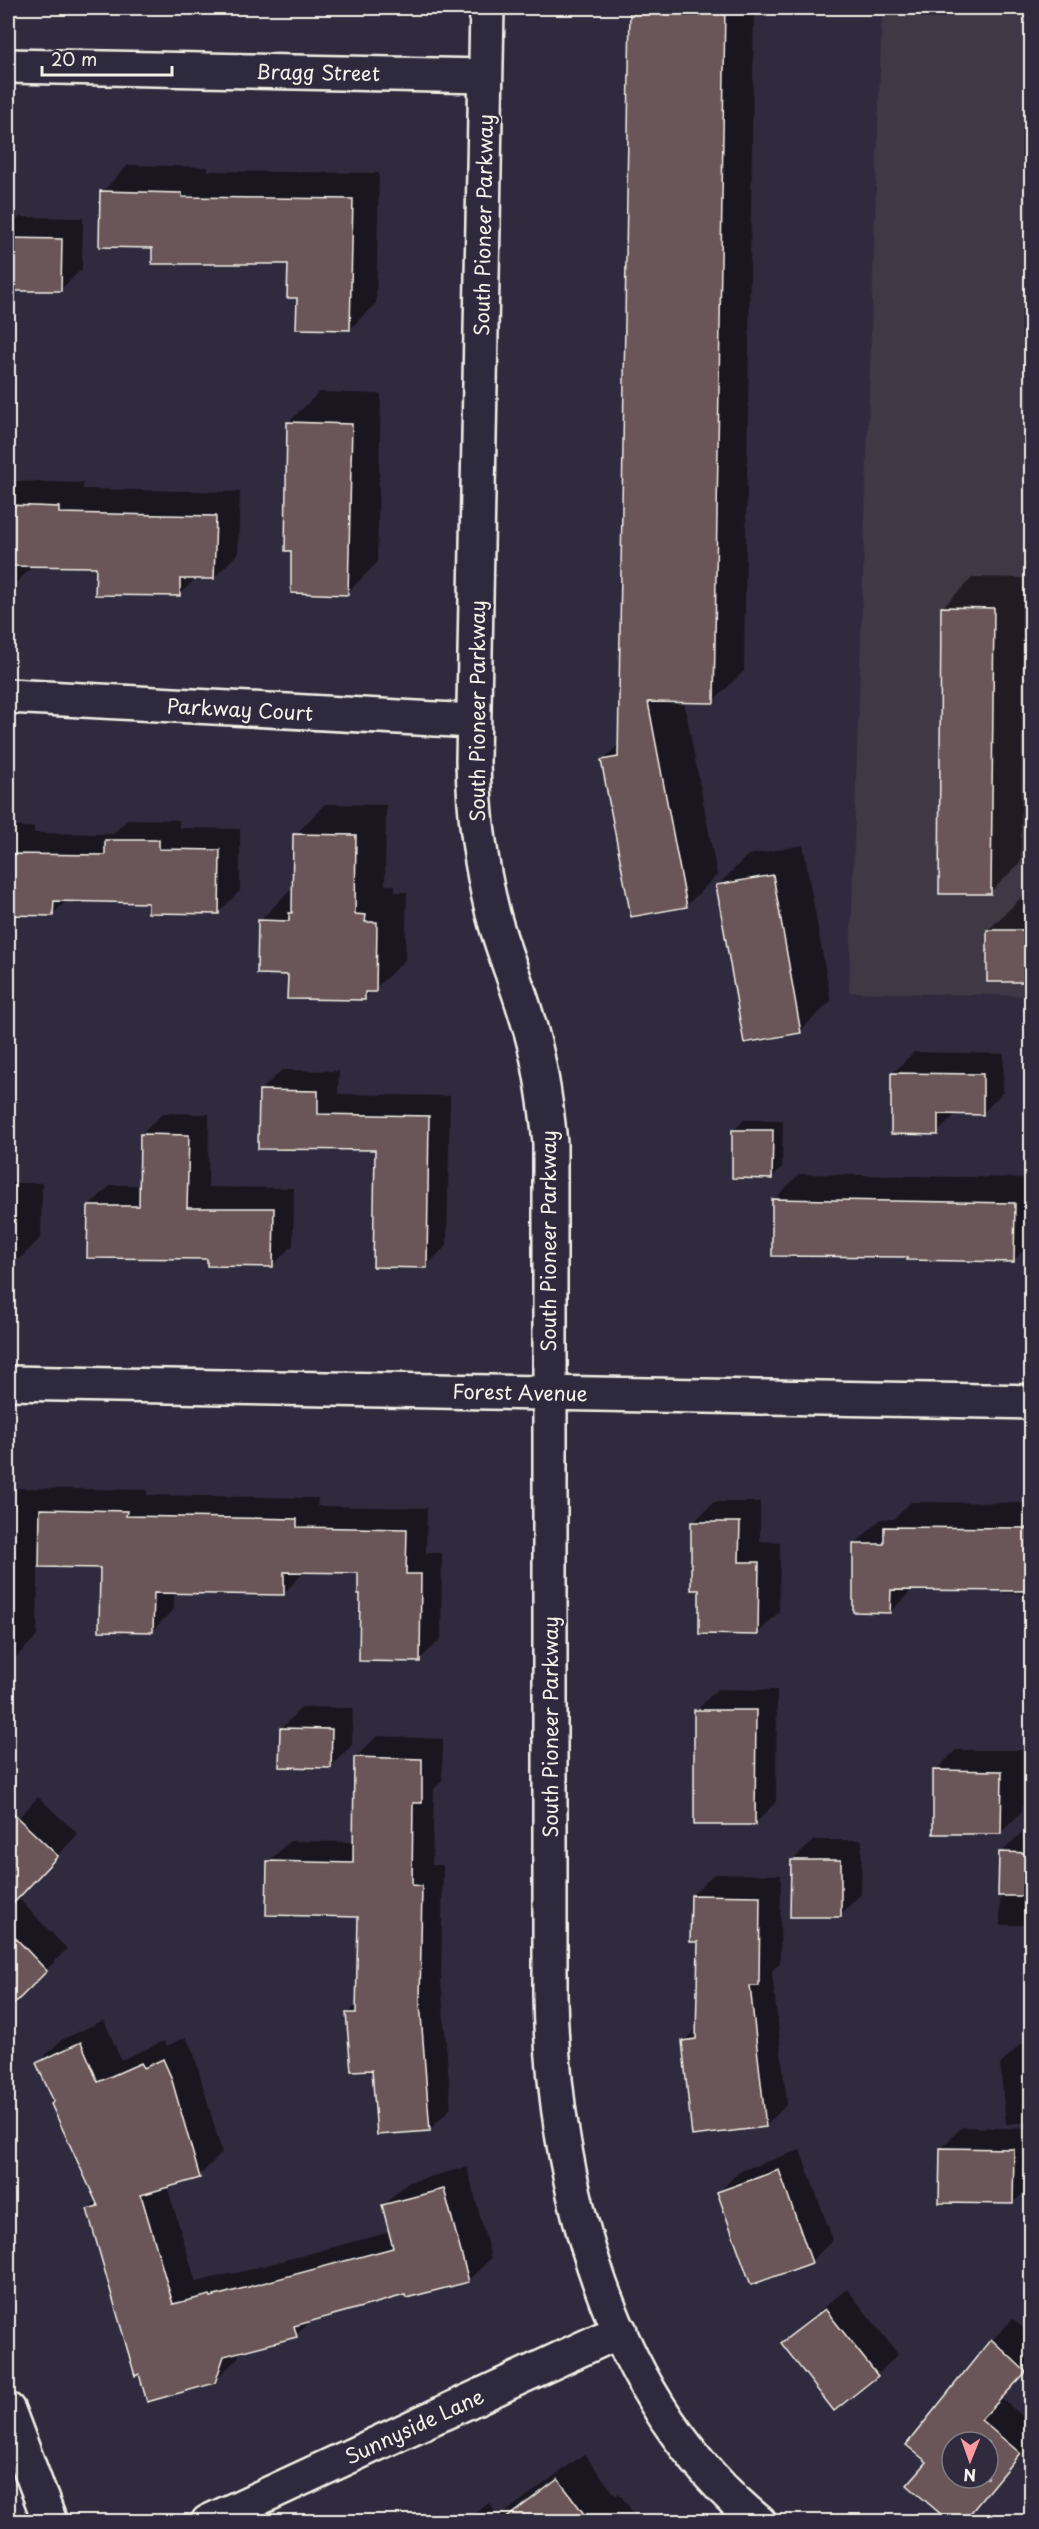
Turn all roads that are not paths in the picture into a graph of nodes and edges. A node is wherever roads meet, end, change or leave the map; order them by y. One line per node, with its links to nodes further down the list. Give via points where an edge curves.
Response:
1 (486, 8): 3 (street, South Pioneer Parkway)
2 (8, 66): 3 (street, Bragg Street)
3 (485, 76): 5 (street, South Pioneer Parkway)
4 (8, 696): 5 (street, Parkway Court)
5 (474, 721): 7 (street, South Pioneer Parkway, via 474,802 480,854 493,915 528,1021 548,1123)
6 (8, 1383): 7 (street, Forest Avenue)
7 (549, 1393): 8 (street, Forest Avenue); 9 (street, South Pioneer Parkway, via 552,2054 573,2190 592,2258)
8 (1032, 1402)
9 (620, 2331): 12 (street, Sunnyside Lane); 13 (street, South Pioneer Parkway, via 674,2429 718,2483)
10 (8, 2410): 11 (street)
11 (51, 2522)
12 (208, 2522)
13 (759, 2522)

